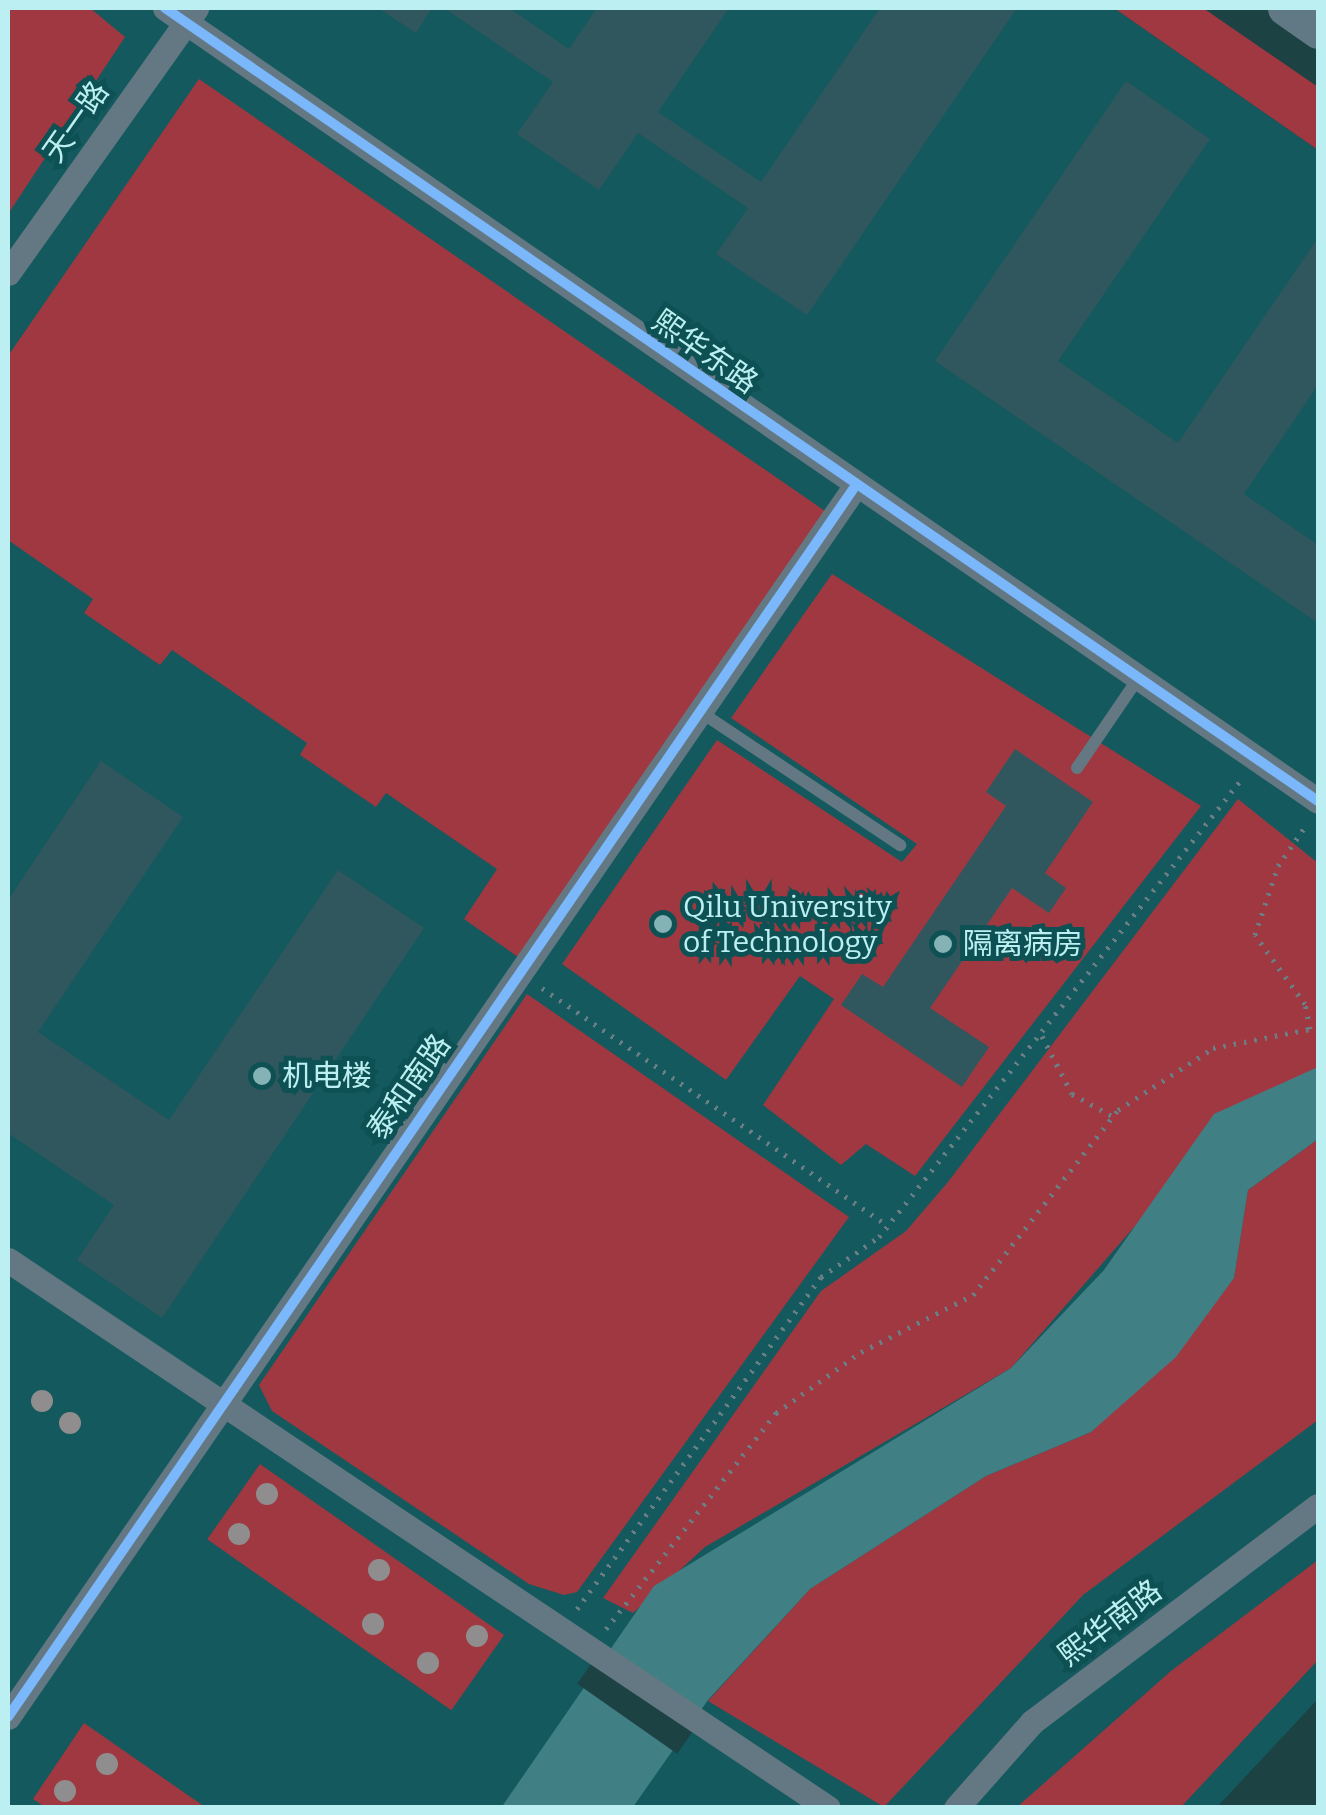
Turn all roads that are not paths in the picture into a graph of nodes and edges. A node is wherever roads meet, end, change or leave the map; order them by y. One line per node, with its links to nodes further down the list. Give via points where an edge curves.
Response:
1 (164, 8): 3 (street, 熙华东路)
2 (1284, 8): 4 (main road)
3 (191, 15): 5 (street, 天一路); 6 (street, 熙华东路)
4 (1318, 30)
5 (8, 273)
6 (854, 488): 7 (street, 熙华东路); 8 (street, 泰和南路)
7 (1139, 677): 9 (lane); 10 (street, 熙华东路)
8 (699, 711): 11 (lane); 13 (street, 泰和南路)
9 (1077, 768)
10 (1318, 804)
11 (900, 845)
12 (8, 1260): 13 (street)
13 (218, 1406): 15 (street, 泰和南路); 16 (street)
14 (1318, 1506): 17 (street, 熙华南路, via 1032,1722)
15 (8, 1717)
16 (828, 1808)
17 (956, 1808)

